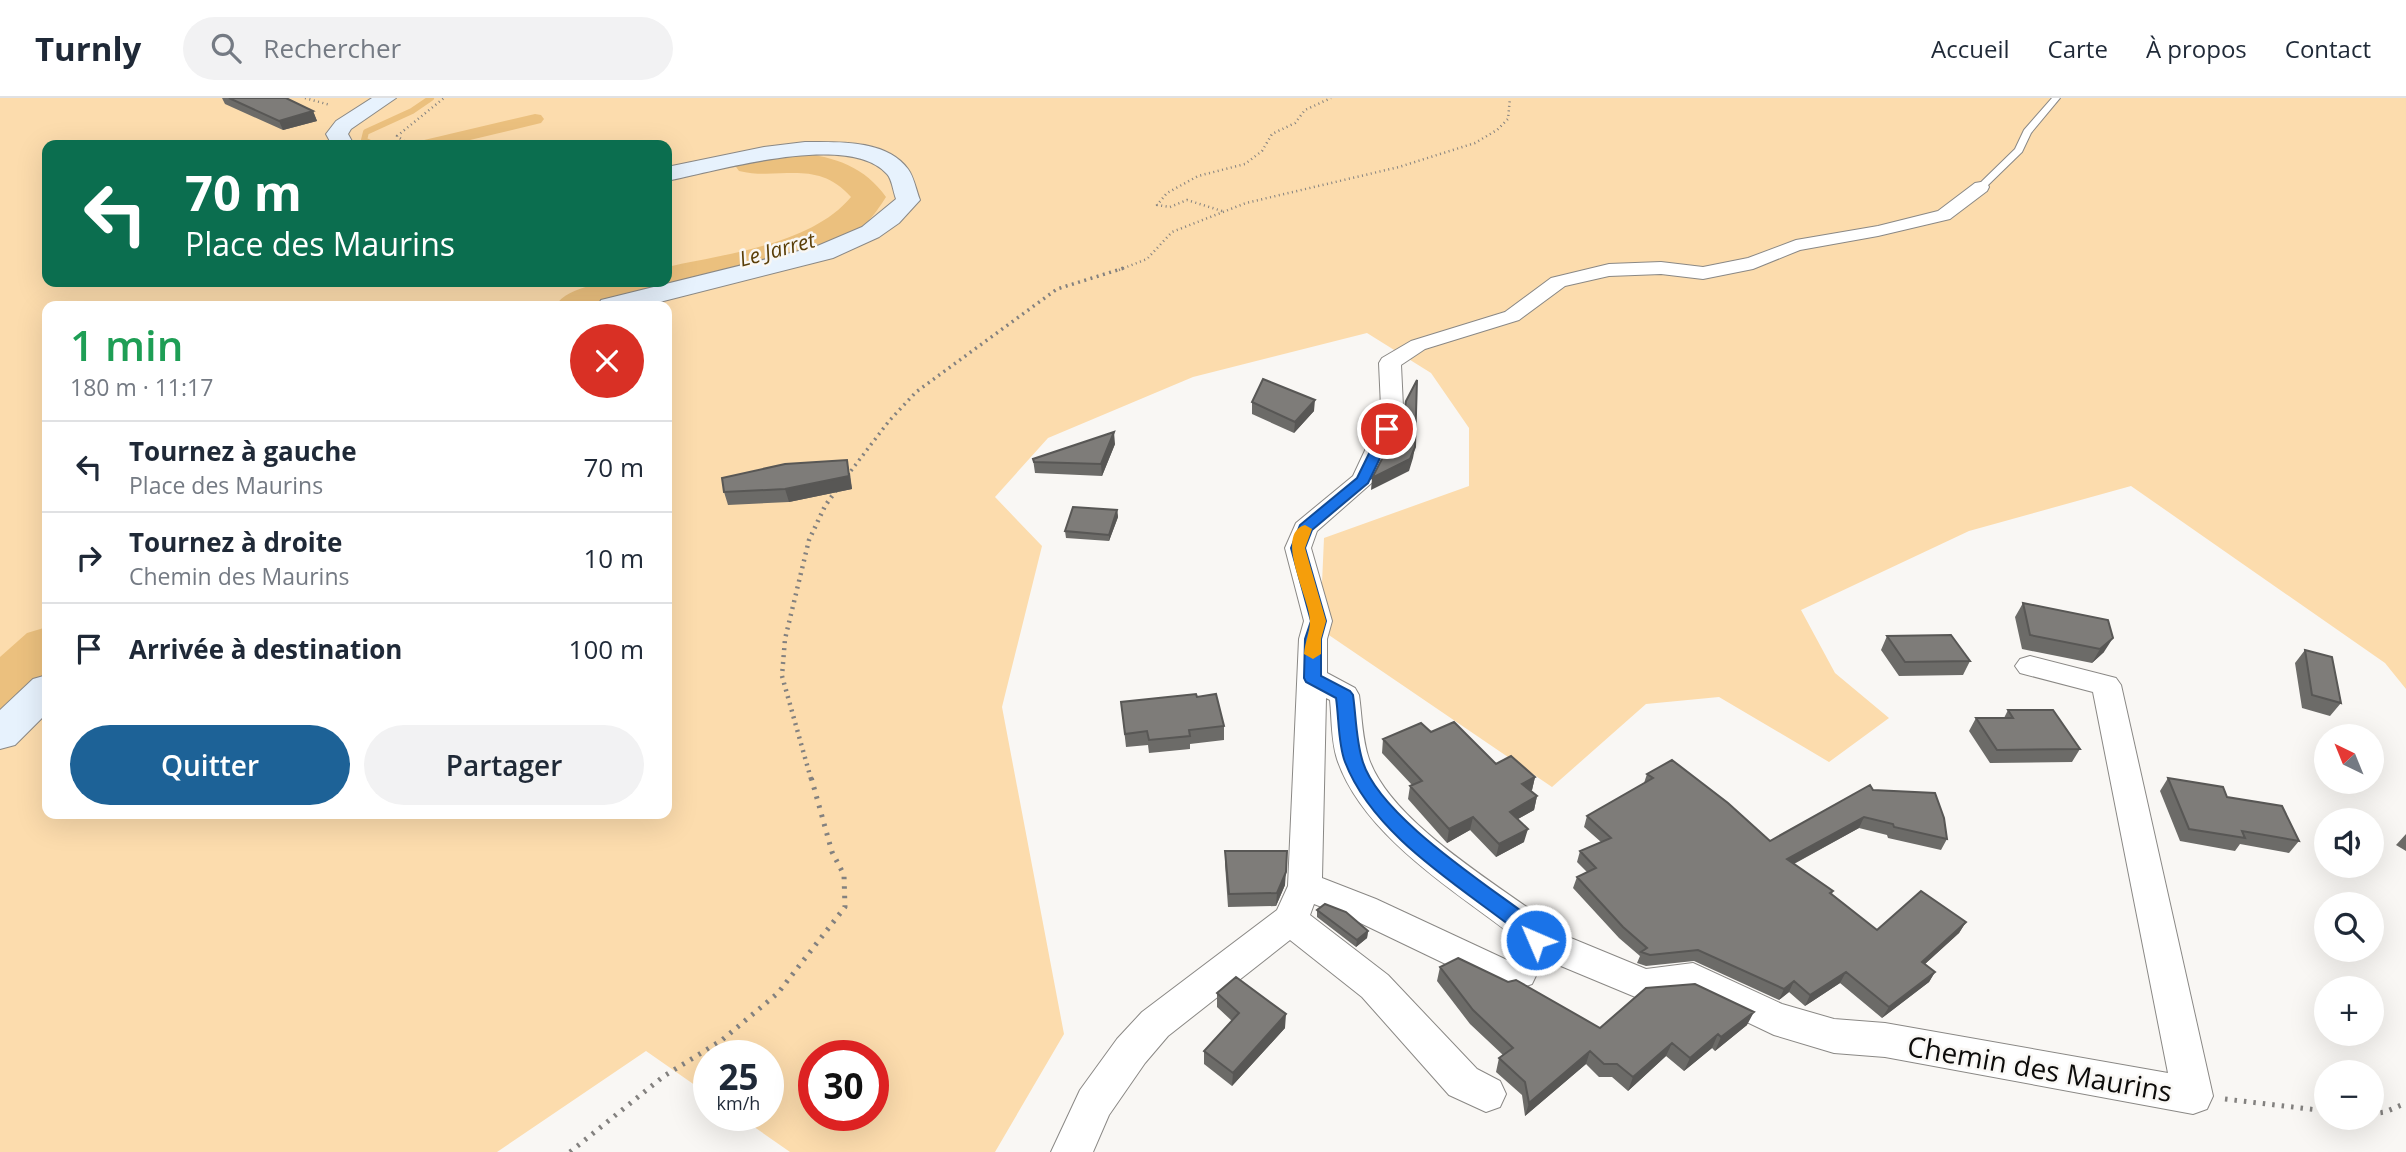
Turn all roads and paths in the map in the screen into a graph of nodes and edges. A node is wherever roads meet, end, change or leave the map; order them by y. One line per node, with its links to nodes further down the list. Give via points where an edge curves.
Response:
1 (386, 98): 6 (main road, via 343,125 337,134)
2 (444, 98): 7 (path, via 402,129 397,136)
3 (1331, 98): 10 (path, via 1272,134 1262,151 1245,164 1198,176 1167,193 1157,205 1170,207 1187,200)
4 (1510, 98): 10 (path, via 1508,119 1475,143)
5 (2056, 98): 9 (lane, via 2026,132 2019,150)
6 (340, 140)
7 (402, 140)
8 (672, 173): 11 (main road, via 779,150 838,147 884,160 898,171 907,186 908,200 896,215 845,244)
9 (1981, 187): 15 (street, via 1944,215 1796,245 1754,263 1703,273 1661,268 1609,270 1558,282 1512,316 1418,345 1390,363 1392,407 1387,429 1363,480 1305,528 1298,548 1318,621)
10 (1224, 212): 12 (path, via 1172,232 1147,259 1057,289 1032,305 916,392)
11 (631, 301)
12 (846, 477)
13 (839, 487): 26 (path, via 809,540 785,639 782,676 828,839 844,875 845,908 778,993)
14 (2030, 667): 22 (street, Chemin des Maurins, via 2106,685)
15 (1312, 678): 18 (street); 20 (street, via 1344,695 1353,761 1368,789 1403,831 1525,925)
16 (42, 694): 17 (main road)
17 (0, 734)
18 (1306, 886): 19 (street); 20 (street, via 1506,977 1519,973)
19 (1290, 920): 21 (street, via 1375,986 1463,1082); 27 (street, via 1155,1024 1094,1103)
20 (1536, 940): 22 (street, Chemin des Maurins, via 1645,985 1693,979 1774,1018 1834,1036 1885,1040)
21 (1486, 1094)
22 (2193, 1096): 24 (path)
23 (2406, 1103): 25 (path)
24 (2314, 1110)
25 (2384, 1112)
26 (570, 1152)
27 (1072, 1152)

